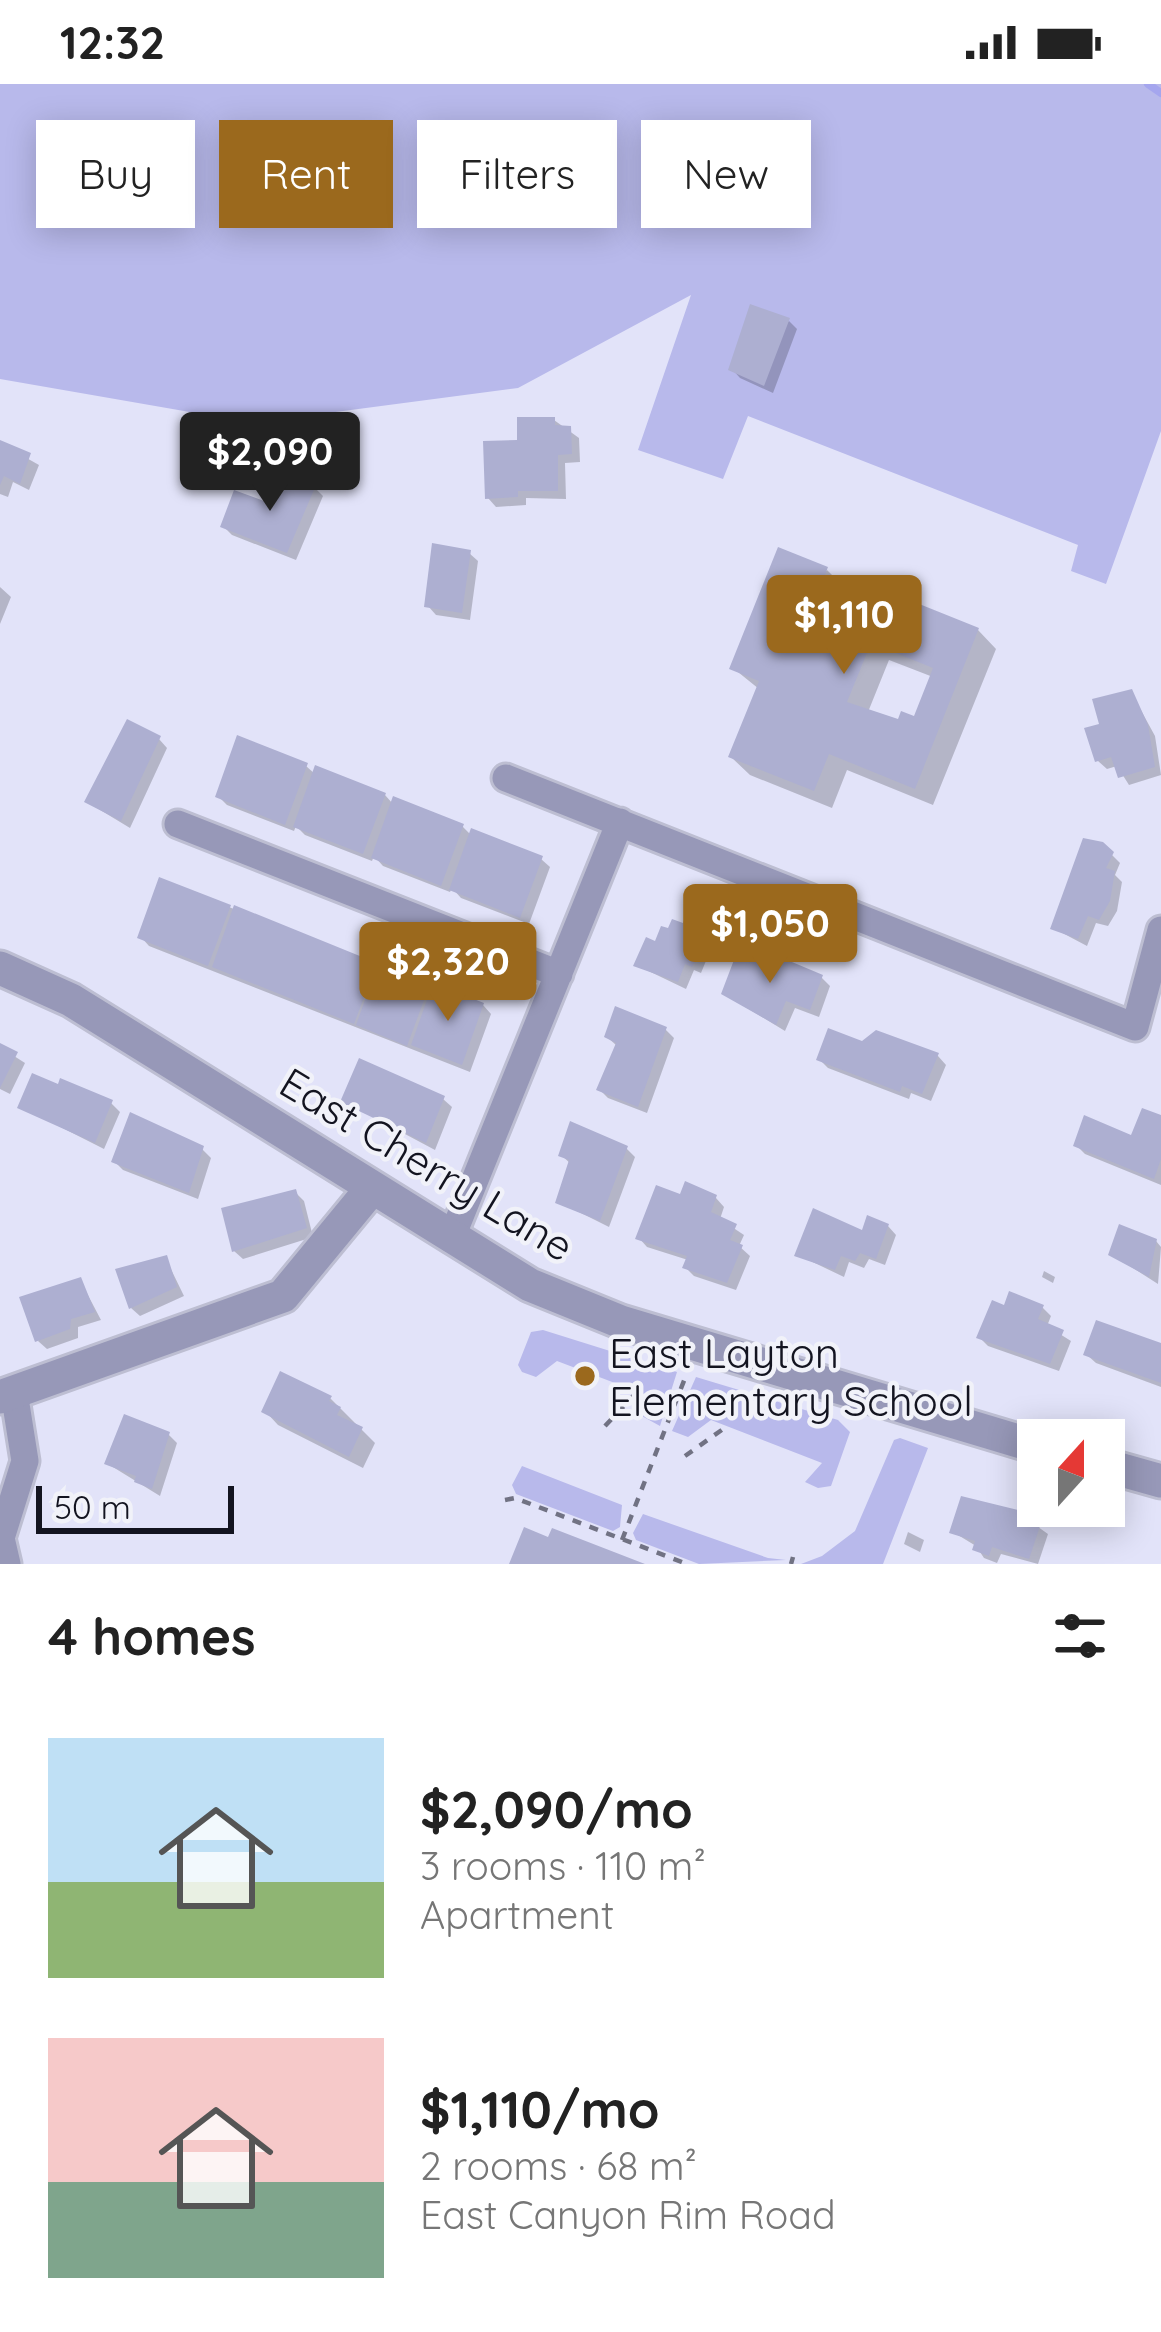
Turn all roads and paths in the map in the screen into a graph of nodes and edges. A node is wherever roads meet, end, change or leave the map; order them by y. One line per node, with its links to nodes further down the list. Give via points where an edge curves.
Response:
1 (506, 778): 2 (street)
2 (620, 822): 4 (street, via 1135,1027); 6 (street)
3 (178, 824): 6 (street)
4 (1161, 930)
5 (0, 968): 7 (street, East Cherry Lane, via 71,1000)
6 (559, 974): 8 (street)
7 (372, 1188): 8 (street, East Cherry Lane); 11 (street, via 283,1296)
8 (451, 1239): 14 (street, East Cherry Lane, via 530,1285 621,1322)
9 (687, 1373): 19 (path)
10 (637, 1392): 12 (path)
11 (7, 1394): 20 (street, via 25,1461 1,1538)
12 (605, 1426)
13 (726, 1427): 15 (path)
14 (1017, 1441)
15 (685, 1456)
16 (1125, 1472): 17 (street)
17 (1161, 1481)
18 (505, 1500): 19 (path)
19 (622, 1540): 21 (path)
20 (7, 1564)
21 (687, 1564)

